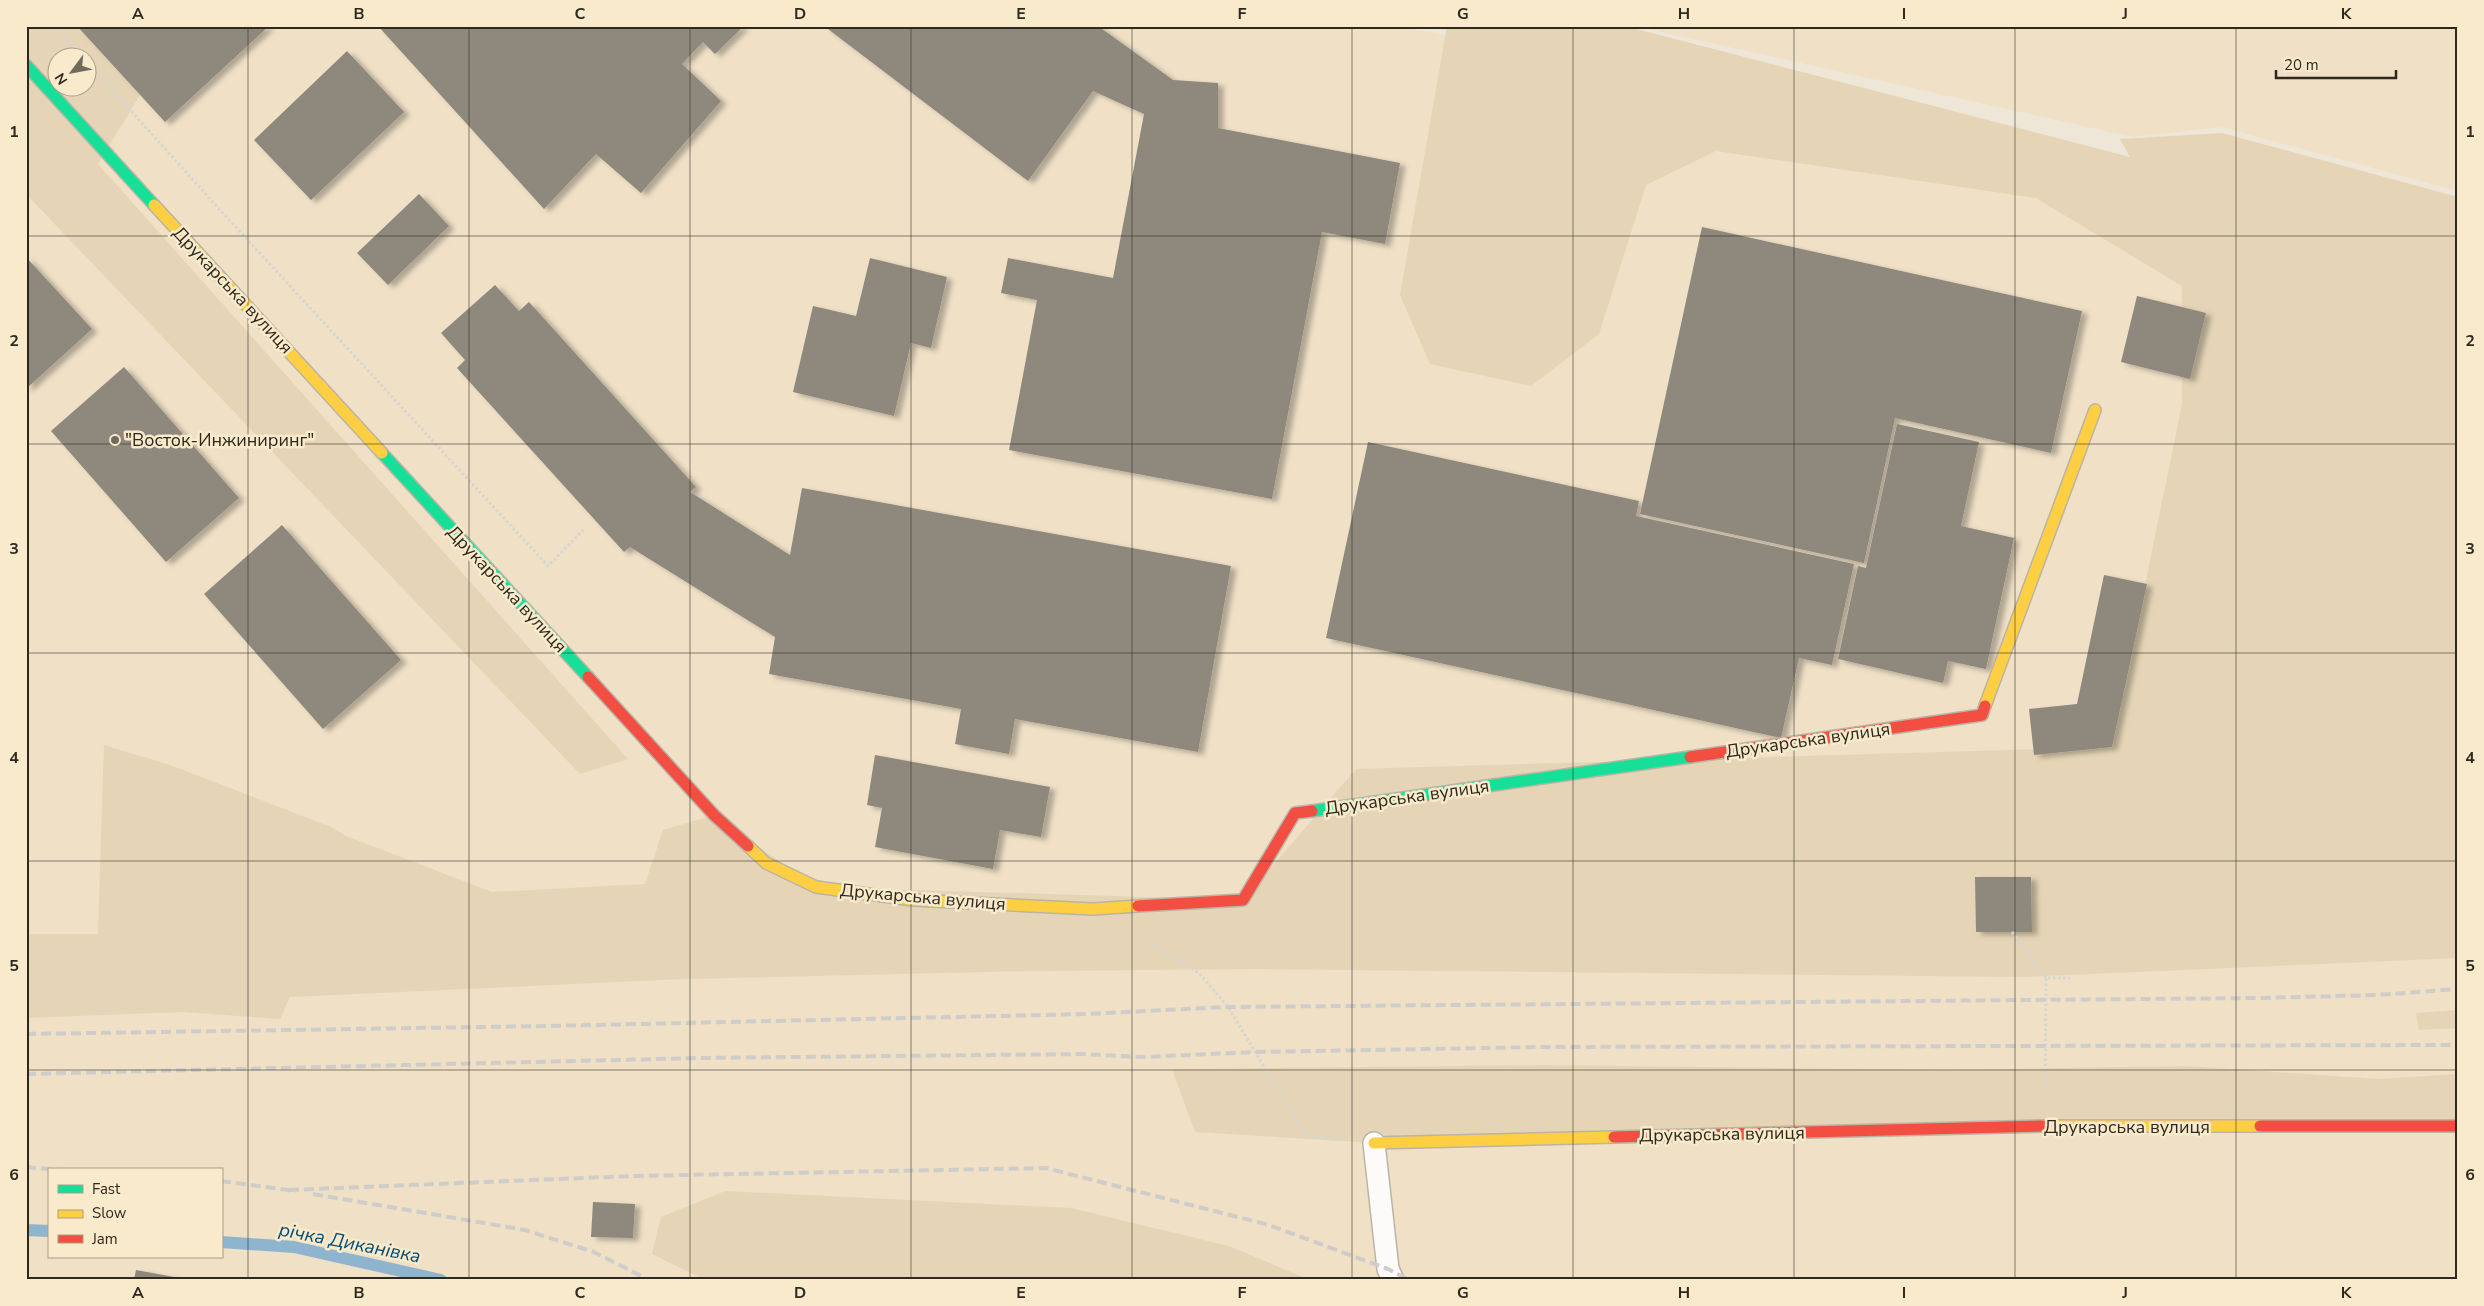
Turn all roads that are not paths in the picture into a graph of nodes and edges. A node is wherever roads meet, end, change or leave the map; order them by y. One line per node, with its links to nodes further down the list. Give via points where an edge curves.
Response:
1 (26, 65): 2 (street, Друкарська вулиця, via 714,815 766,863 816,886 912,900 1093,909 1244,900 1295,813 1982,715)
2 (2095, 410)
3 (2458, 1126): 4 (street, Друкарська вулиця, via 2045,1126)
4 (1374, 1143): 5 (lane, via 1388,1269)
5 (1393, 1280)

